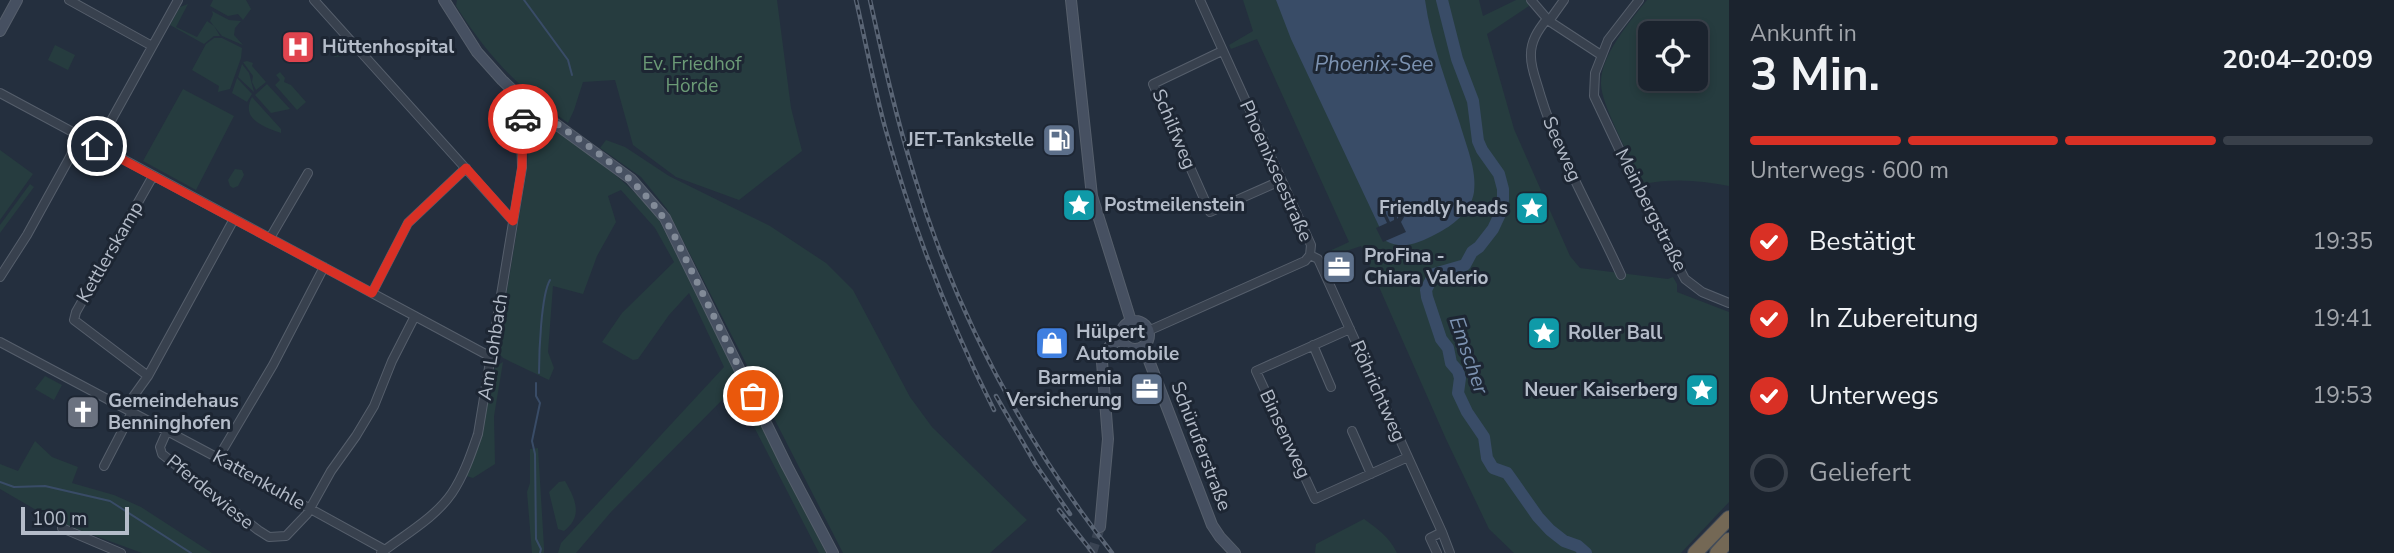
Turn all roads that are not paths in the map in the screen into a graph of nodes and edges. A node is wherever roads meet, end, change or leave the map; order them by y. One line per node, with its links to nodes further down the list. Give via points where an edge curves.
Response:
1 (17, 0): 12 (main road)
2 (69, 0): 13 (street)
3 (178, 0): 13 (street)
4 (314, 0): 20 (street)
5 (444, 0): 17 (main road, via 482,58)
6 (1071, 0): 34 (main road, via 1095,209)
7 (1200, 0): 14 (street, Phoenixseestraße)
8 (1531, 0): 11 (street)
9 (1564, 0): 11 (street, Seeweg)
10 (1639, 0): 15 (street)
11 (1548, 20): 15 (street); 29 (street, Seeweg, via 1531,48 1539,90 1548,121)
12 (0, 31)
13 (152, 46): 19 (street)
14 (1222, 51): 23 (street, Phoenixseestraße); 23 (street, Schilfweg, via 1153,84 1210,212)
15 (1601, 55): 32 (street, Meinbergstraße, via 1594,96 1638,189 1685,279)
16 (0, 93): 18 (street)
17 (529, 105): 25 (street, Am Lohbach); 59 (main road, via 631,178 664,218)
18 (82, 137): 19 (street); 30 (street)
19 (97, 146): 22 (street)
20 (466, 168): 25 (street); 31 (street, via 408,223)
21 (308, 173): 26 (street)
22 (153, 176): 24 (street); 42 (street, Kettlerskamp, via 74,320)
23 (1280, 181): 27 (street, Phoenixseestraße, via 1311,245)
24 (234, 219): 26 (street); 42 (street)
25 (513, 221): 41 (street, Am Lohbach)
26 (270, 239): 28 (street)
27 (1311, 255): 35 (street, Röhrichtweg, via 1318,259); 36 (street, Phoenixseestraße)
28 (324, 267): 31 (street); 48 (street)
29 (1621, 275)
30 (0, 277)
31 (372, 293): 33 (street)
32 (1729, 303)
33 (415, 316): 41 (street); 51 (street, via 374,406)
34 (1131, 321): 36 (main road, via 1140,322); 37 (main road)
35 (1350, 329): 39 (street, Binsenweg); 47 (street, Röhrichtweg)
36 (1148, 331): 40 (main road)
37 (1121, 338): 40 (main road, via 1129,348); 53 (main road, via 1109,347 1102,362 1108,439)
38 (0, 342): 44 (street, Kattenkuhle)
39 (1313, 345): 43 (street); 50 (street, Binsenweg, via 1256,371 1315,499)
40 (1142, 347): 60 (main road, Schüruferstraße, via 1212,525)
41 (491, 357): 57 (street, Am Lohbach, via 478,433 466,468 451,495)
42 (148, 376): 44 (street)
43 (1331, 387)
44 (129, 410): 45 (street, Kattenkuhle); 49 (street)
45 (167, 430): 48 (street, Kattenkuhle); 51 (street, Pferdewiese, via 162,454 269,537 286,536)
46 (1352, 431): 50 (street)
47 (1408, 457): 50 (street, Binsenweg); 55 (street, Röhrichtweg)
48 (218, 458): 51 (street, Kattenkuhle)
49 (104, 466)
50 (1371, 474)
51 (310, 508): 57 (street, Kattenkuhle)
52 (1729, 517): 63 (highway)
53 (1100, 527)
54 (62, 528): 58 (street)
55 (1442, 532): 61 (street, via 1430,538); 62 (street, Röhrichtweg)
56 (1729, 540): 64 (highway)
57 (383, 552)
58 (121, 553)
59 (833, 553)
60 (1235, 553)
61 (1437, 553)
62 (1450, 553)
63 (1695, 553)
64 (1717, 553)

